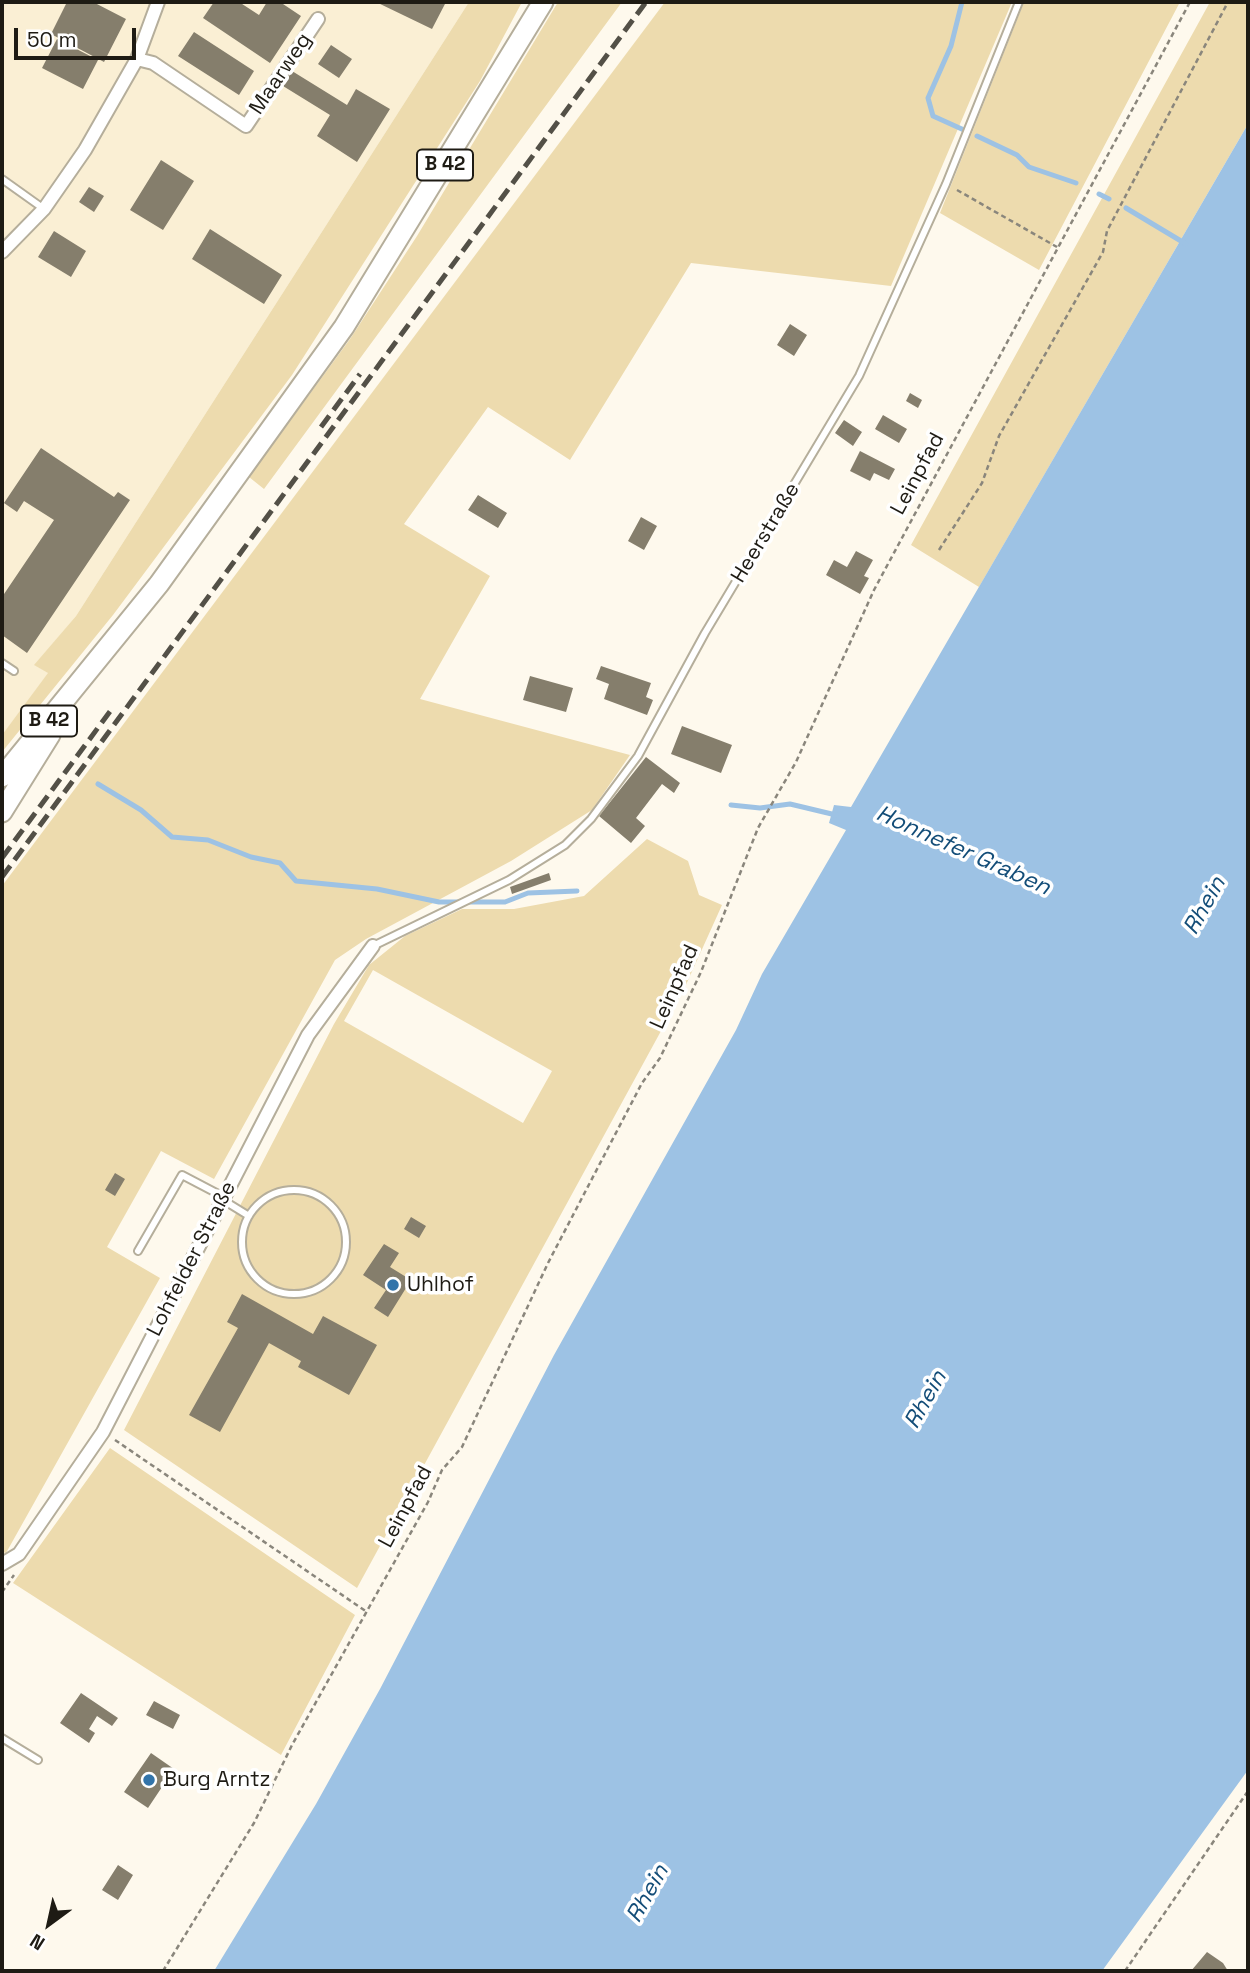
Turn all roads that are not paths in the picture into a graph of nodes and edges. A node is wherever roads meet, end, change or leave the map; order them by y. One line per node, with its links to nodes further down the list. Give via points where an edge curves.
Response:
1 (157, 2): 5 (street)
2 (543, 2): 10 (main road, B 42, via 344,327)
3 (1019, 2): 14 (lane, Heerstraße, via 946,184 859,376 705,633 638,756 565,845 509,880)
4 (318, 19): 5 (street, Maarweg, via 246,126 153,63)
5 (137, 59): 7 (street, via 85,150)
6 (2, 179): 7 (lane)
7 (44, 209): 8 (street)
8 (2, 252)
9 (2, 663): 11 (lane)
10 (96, 664): 12 (main road, B 42); 13 (main road)
11 (14, 671)
12 (2, 777)
13 (2, 812)
14 (373, 946): 15 (street, Lohfelder Straße, via 308,1035)
15 (223, 1198): 16 (lane); 17 (lane, via 182,1175); 18 (street, Lohfelder Straße, via 103,1432 19,1554)
16 (249, 1216): 16 (lane, via 242,1250 248,1266 266,1285 290,1294 307,1293 336,1273 344,1258 345,1233 335,1210 322,1199 307,1192 282,1192 260,1203)
17 (138, 1251)
18 (2, 1564)
19 (2, 1738): 20 (lane)
20 (38, 1760)

